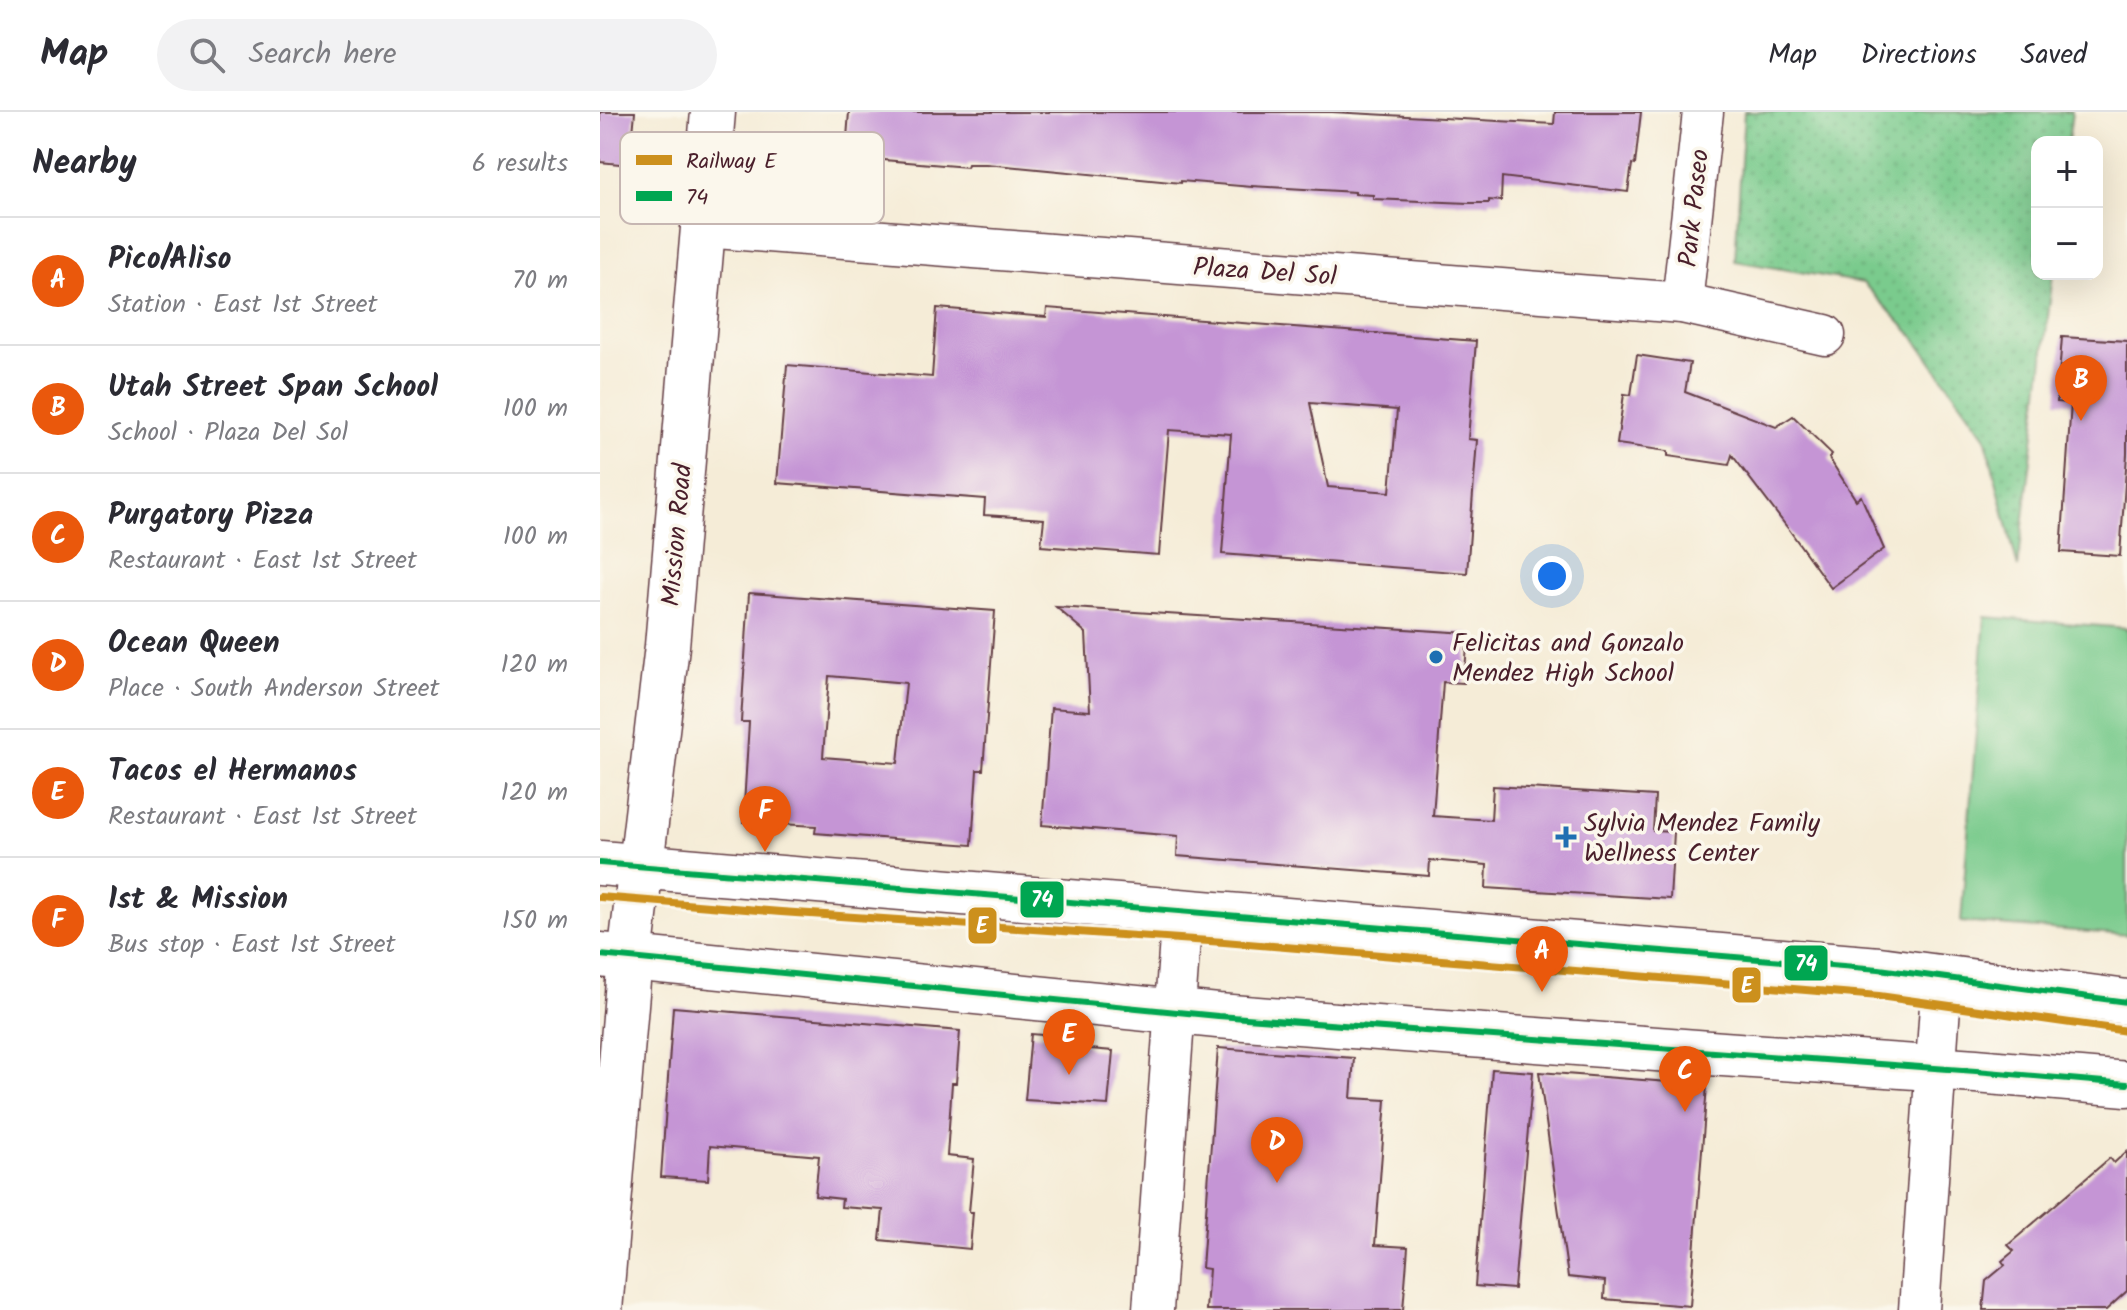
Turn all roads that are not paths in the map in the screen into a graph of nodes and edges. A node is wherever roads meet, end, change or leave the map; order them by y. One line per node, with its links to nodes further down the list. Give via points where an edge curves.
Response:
1 (713, 112): 3 (main road, Mission Road)
2 (1703, 112): 6 (street, Park Paseo)
3 (711, 132)
4 (703, 224): 5 (main road, Mission Road)
5 (703, 227): 6 (street, Plaza Del Sol); 8 (main road, Mission Road, via 667,646)
6 (1682, 303): 7 (street, Plaza Del Sol)
7 (1825, 335)
8 (621, 864): 9 (main road); 10 (main road, Mission Road)
9 (1182, 911): 11 (main road); 13 (street)
10 (615, 957): 13 (main road); 16 (main road, Mission Road)
11 (1942, 977): 12 (main road); 14 (street)
12 (2127, 1002)
13 (1174, 1011): 14 (main road); 17 (street)
14 (1936, 1069): 15 (main road); 18 (street)
15 (2127, 1084)
16 (600, 1310)
17 (1153, 1310)
18 (1919, 1310)

